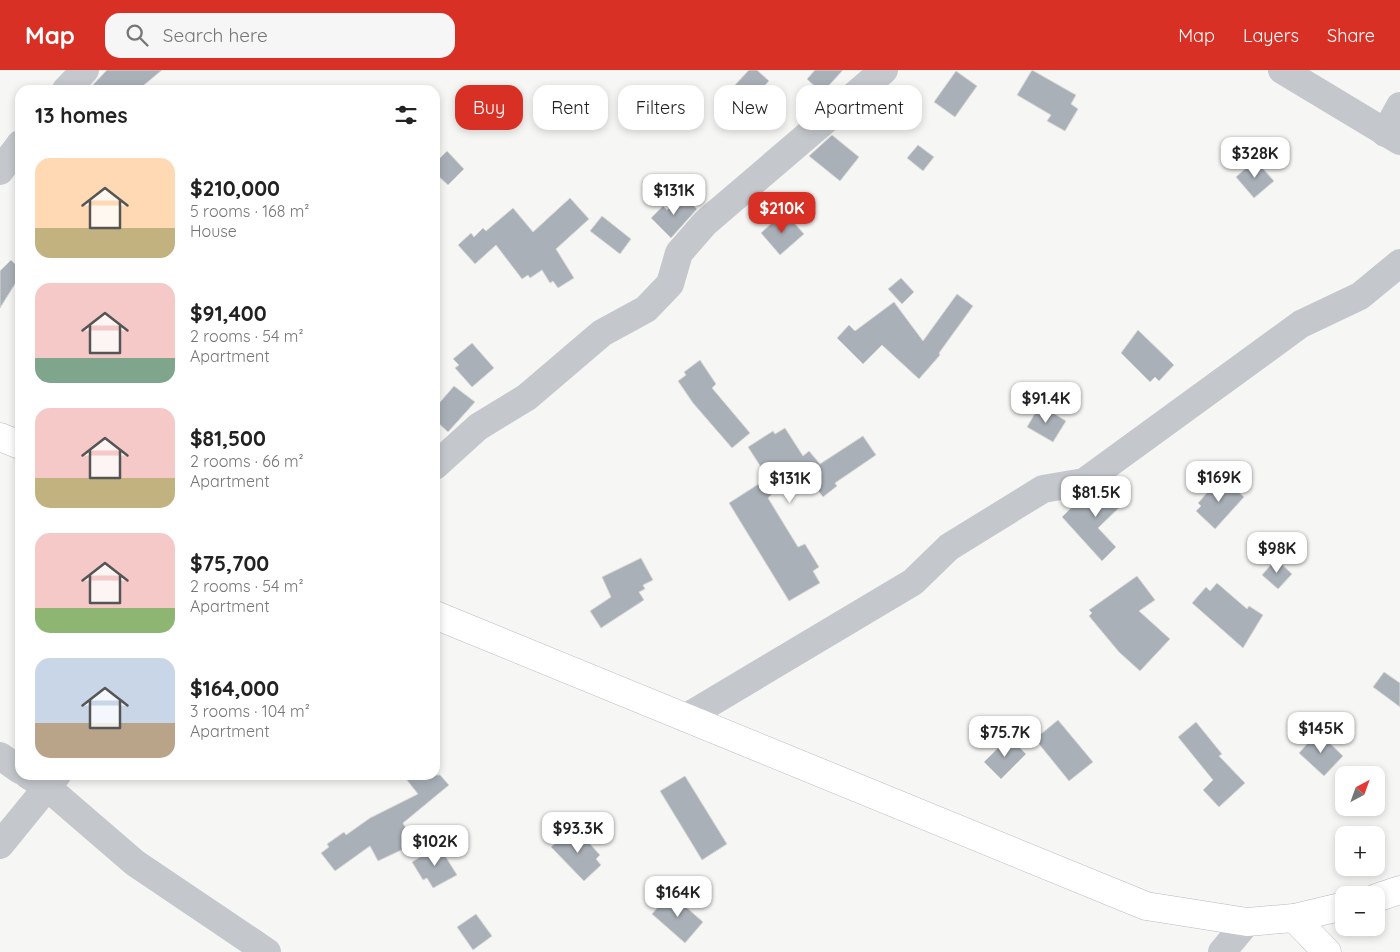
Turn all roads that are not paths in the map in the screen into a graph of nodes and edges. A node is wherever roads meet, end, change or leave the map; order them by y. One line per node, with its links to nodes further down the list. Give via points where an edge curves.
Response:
1 (85, 70): 4 (street)
2 (884, 70): 12 (street, via 705,223 679,253 670,284 646,309 602,333 527,397 478,427)
3 (1282, 70): 6 (street)
4 (71, 85)
5 (1400, 106): 6 (street)
6 (1393, 137)
7 (15, 151): 8 (street)
8 (0, 171)
9 (1400, 263): 14 (street, via 1360,296 1301,324 1084,482 1043,489 949,548 913,582)
10 (0, 437): 11 (street)
11 (15, 444)
12 (440, 461)
13 (440, 618): 14 (street)
14 (685, 718): 24 (street, via 1146,906)
15 (0, 756): 16 (street)
16 (15, 766)
17 (43, 780): 19 (street)
18 (45, 780): 25 (street, via 135,864)
19 (0, 845)
20 (1400, 890): 21 (street)
21 (1385, 895)
22 (1335, 908): 23 (street)
23 (1294, 918): 24 (street); 27 (street)
24 (1247, 922): 26 (street)
25 (267, 952)
26 (1222, 952)
27 (1327, 952)

